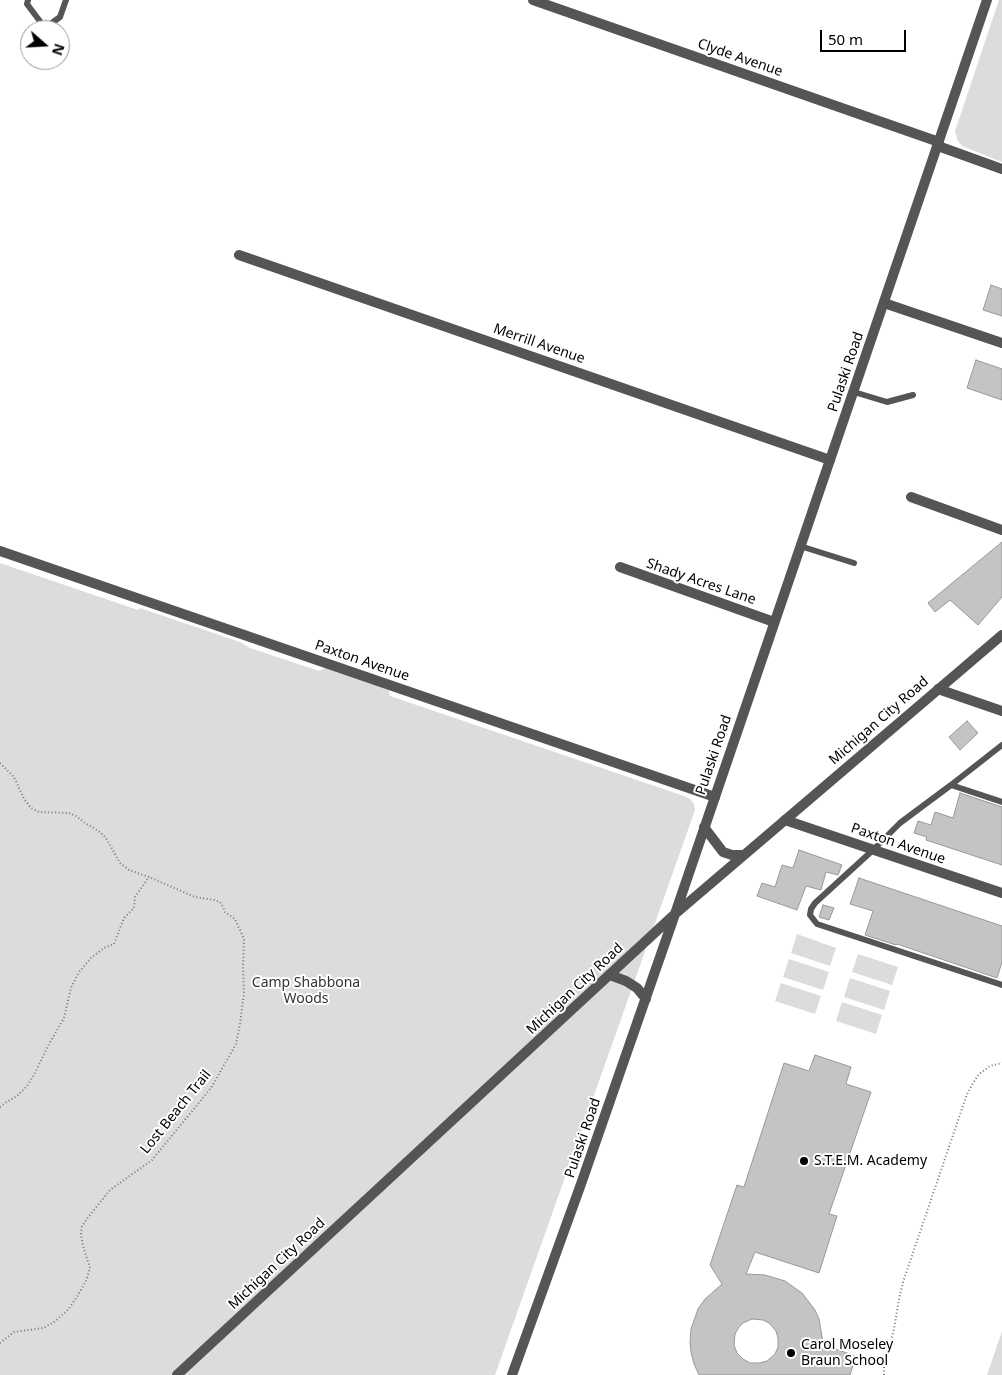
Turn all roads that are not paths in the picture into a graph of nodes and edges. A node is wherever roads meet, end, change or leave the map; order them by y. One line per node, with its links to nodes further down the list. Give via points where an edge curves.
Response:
1 (28, 0): 2 (lane, via 27,4 45,28 60,17)
2 (66, 0)
3 (533, 0): 5 (street, Clyde Avenue)
4 (987, 0): 5 (street, Pulaski Road)
5 (938, 144): 6 (street, Clyde Avenue); 8 (street, Pulaski Road)
6 (1002, 169)
7 (239, 255): 12 (street, Merrill Avenue)
8 (884, 303): 9 (street); 10 (street, Pulaski Road)
9 (1002, 343)
10 (854, 392): 11 (lane, via 887,402); 12 (street, Pulaski Road)
11 (913, 395)
12 (830, 460): 15 (street, Pulaski Road)
13 (911, 497): 14 (street)
14 (1002, 530)
15 (800, 546): 17 (lane); 19 (street, Pulaski Road)
16 (0, 551): 25 (street, Paxton Avenue)
17 (854, 563)
18 (620, 567): 19 (street, Shady Acres Lane)
19 (774, 622): 25 (street, Pulaski Road)
20 (1002, 635): 21 (street, Michigan City Road)
21 (938, 689): 22 (street); 27 (street, Michigan City Road)
22 (1002, 711)
23 (1002, 745): 24 (lane)
24 (951, 785): 26 (lane); 29 (lane, via 900,823)
25 (714, 797): 28 (street, Pulaski Road)
26 (1002, 802)
27 (785, 820): 29 (street, Paxton Avenue); 30 (street, Michigan City Road)
28 (704, 827): 30 (street, via 723,852); 32 (street, Pulaski Road)
29 (873, 850): 31 (street, Paxton Avenue); 34 (lane, via 815,903 811,909 812,919 817,924)
30 (744, 855): 32 (street, Michigan City Road)
31 (1002, 893)
32 (675, 914): 33 (street, Michigan City Road); 35 (street, Pulaski Road)
33 (610, 975): 35 (street, via 637,988); 36 (street, Michigan City Road)
34 (1002, 985)
35 (646, 999): 37 (street, Pulaski Road)
36 (177, 1375)
37 (512, 1375)

